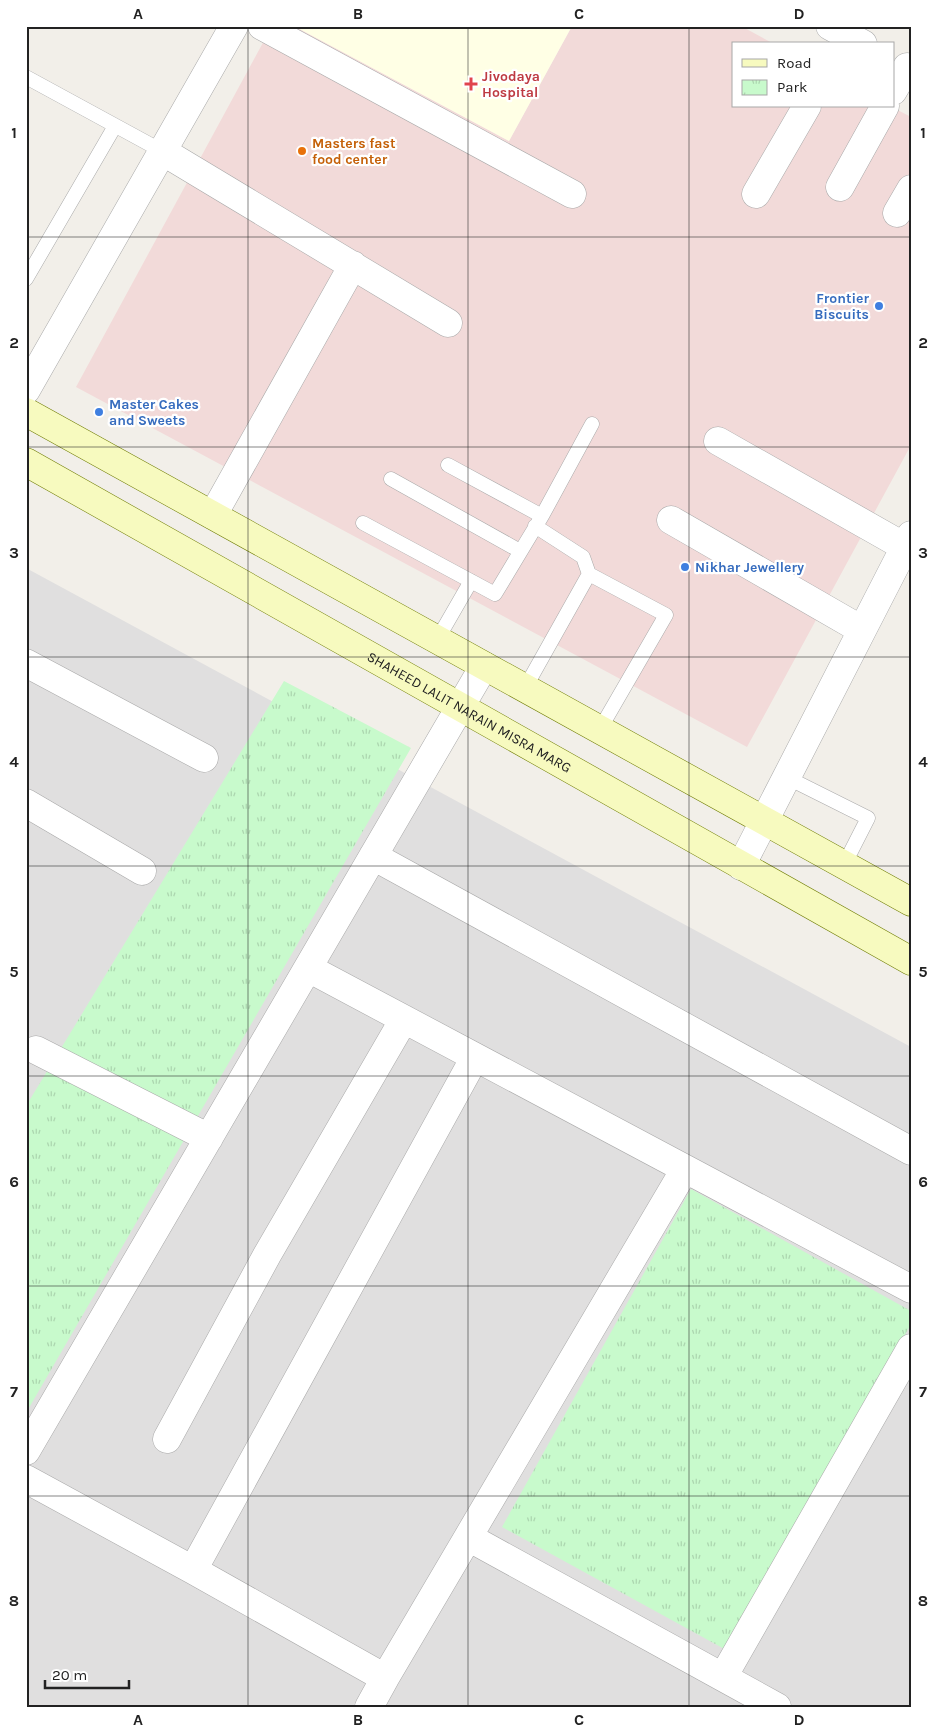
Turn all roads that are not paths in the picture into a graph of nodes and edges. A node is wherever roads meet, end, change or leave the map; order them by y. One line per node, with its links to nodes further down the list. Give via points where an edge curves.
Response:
1 (234, 26): 9 (street)
2 (262, 26): 12 (street)
3 (904, 66): 5 (street)
4 (26, 77): 8 (lane)
5 (894, 90)
6 (806, 108): 13 (street)
7 (884, 108): 10 (street)
8 (115, 126): 9 (lane); 16 (lane)
9 (162, 151): 15 (street); 18 (street)
10 (840, 187)
11 (911, 189): 14 (street)
12 (572, 194)
13 (756, 194)
14 (897, 213)
15 (352, 266): 17 (street); 25 (street)
16 (26, 278)
17 (448, 323)
18 (26, 390)
19 (26, 412): 25 (street)
20 (592, 424): 27 (lane)
21 (718, 442): 29 (street)
22 (26, 462): 38 (street, SHAHEED LALIT NARAIN MISRA MARG)
23 (448, 465): 27 (lane)
24 (391, 479): 30 (lane)
25 (213, 515): 34 (street)
26 (671, 520): 33 (street)
27 (538, 521): 30 (lane); 31 (lane, via 583,557)
28 (363, 523): 32 (lane)
29 (908, 541): 33 (street)
30 (520, 551): 32 (lane, via 495,594)
31 (589, 574): 37 (lane); 39 (lane, via 666,615)
32 (471, 581): 34 (lane)
33 (862, 630): 41 (street)
34 (437, 640): 36 (street)
35 (26, 663): 40 (street)
36 (484, 666): 37 (street); 38 (street)
37 (525, 688): 39 (street)
38 (460, 707): 44 (street); 46 (street, SHAHEED LALIT NARAIN MISRA MARG)
39 (600, 729): 43 (street)
40 (204, 758)
41 (786, 777): 43 (street); 45 (lane, via 868,818)
42 (26, 803): 47 (street)
43 (764, 821): 45 (street); 46 (street)
44 (373, 856): 50 (street); 55 (street)
45 (844, 865): 48 (street)
46 (741, 866): 49 (street, SHAHEED LALIT NARAIN MISRA MARG)
47 (142, 871)
48 (911, 902)
49 (911, 962)
50 (308, 968): 51 (street); 54 (street)
51 (404, 1019): 53 (street); 59 (street, via 267,1255)
52 (29, 1054): 54 (street)
53 (475, 1057): 56 (street); 63 (street)
54 (209, 1138): 60 (street)
55 (911, 1151)
56 (685, 1169): 57 (street); 62 (street)
57 (911, 1289)
58 (911, 1348): 64 (street)
59 (167, 1439)
60 (26, 1451)
61 (26, 1479): 63 (street)
62 (468, 1537): 64 (street); 65 (street)
63 (193, 1570): 65 (street)
64 (723, 1677): 67 (street)
65 (384, 1678): 66 (street)
66 (369, 1707)
67 (777, 1707)

